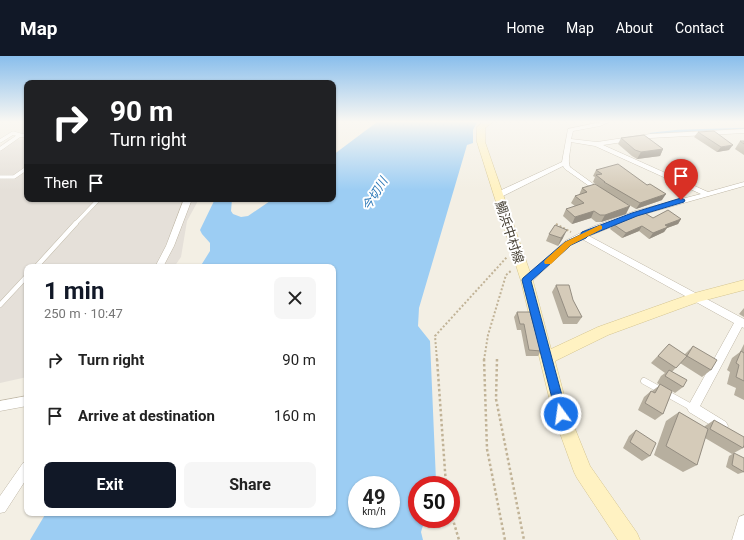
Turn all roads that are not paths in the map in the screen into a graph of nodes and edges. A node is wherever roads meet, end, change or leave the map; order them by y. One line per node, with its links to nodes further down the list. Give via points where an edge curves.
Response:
1 (482, 145): 9 (main road, 鯛浜中村線)
2 (568, 145): 4 (street)
3 (598, 145): 8 (street)
4 (565, 163): 9 (street); 10 (street, via 567,168)
5 (24, 170): 6 (lane, via 14,178)
6 (0, 177)
7 (744, 184): 8 (street)
8 (708, 194): 13 (street, via 632,212)
9 (498, 195): 17 (main road, 鯛浜中村線)
10 (610, 198)
11 (96, 202): 14 (lane)
12 (187, 202): 15 (street)
13 (582, 237): 17 (street, via 568,244); 19 (street)
14 (39, 264)
15 (161, 264)
16 (24, 279): 20 (lane)
17 (527, 280): 22 (main road, 鯛浜中村線)
18 (744, 285): 19 (main road)
19 (696, 298): 21 (street); 22 (main road, via 603,331)
20 (0, 305)
21 (742, 323): 26 (street)
22 (548, 357): 31 (main road, 鯛浜中村線, via 561,414 583,472)
23 (644, 382): 26 (lane)
24 (24, 402): 25 (street)
25 (0, 406)
26 (693, 408): 27 (street)
27 (731, 431)
28 (24, 471): 29 (street)
29 (0, 507)
30 (744, 522): 32 (street)
31 (630, 540)
32 (739, 540)

